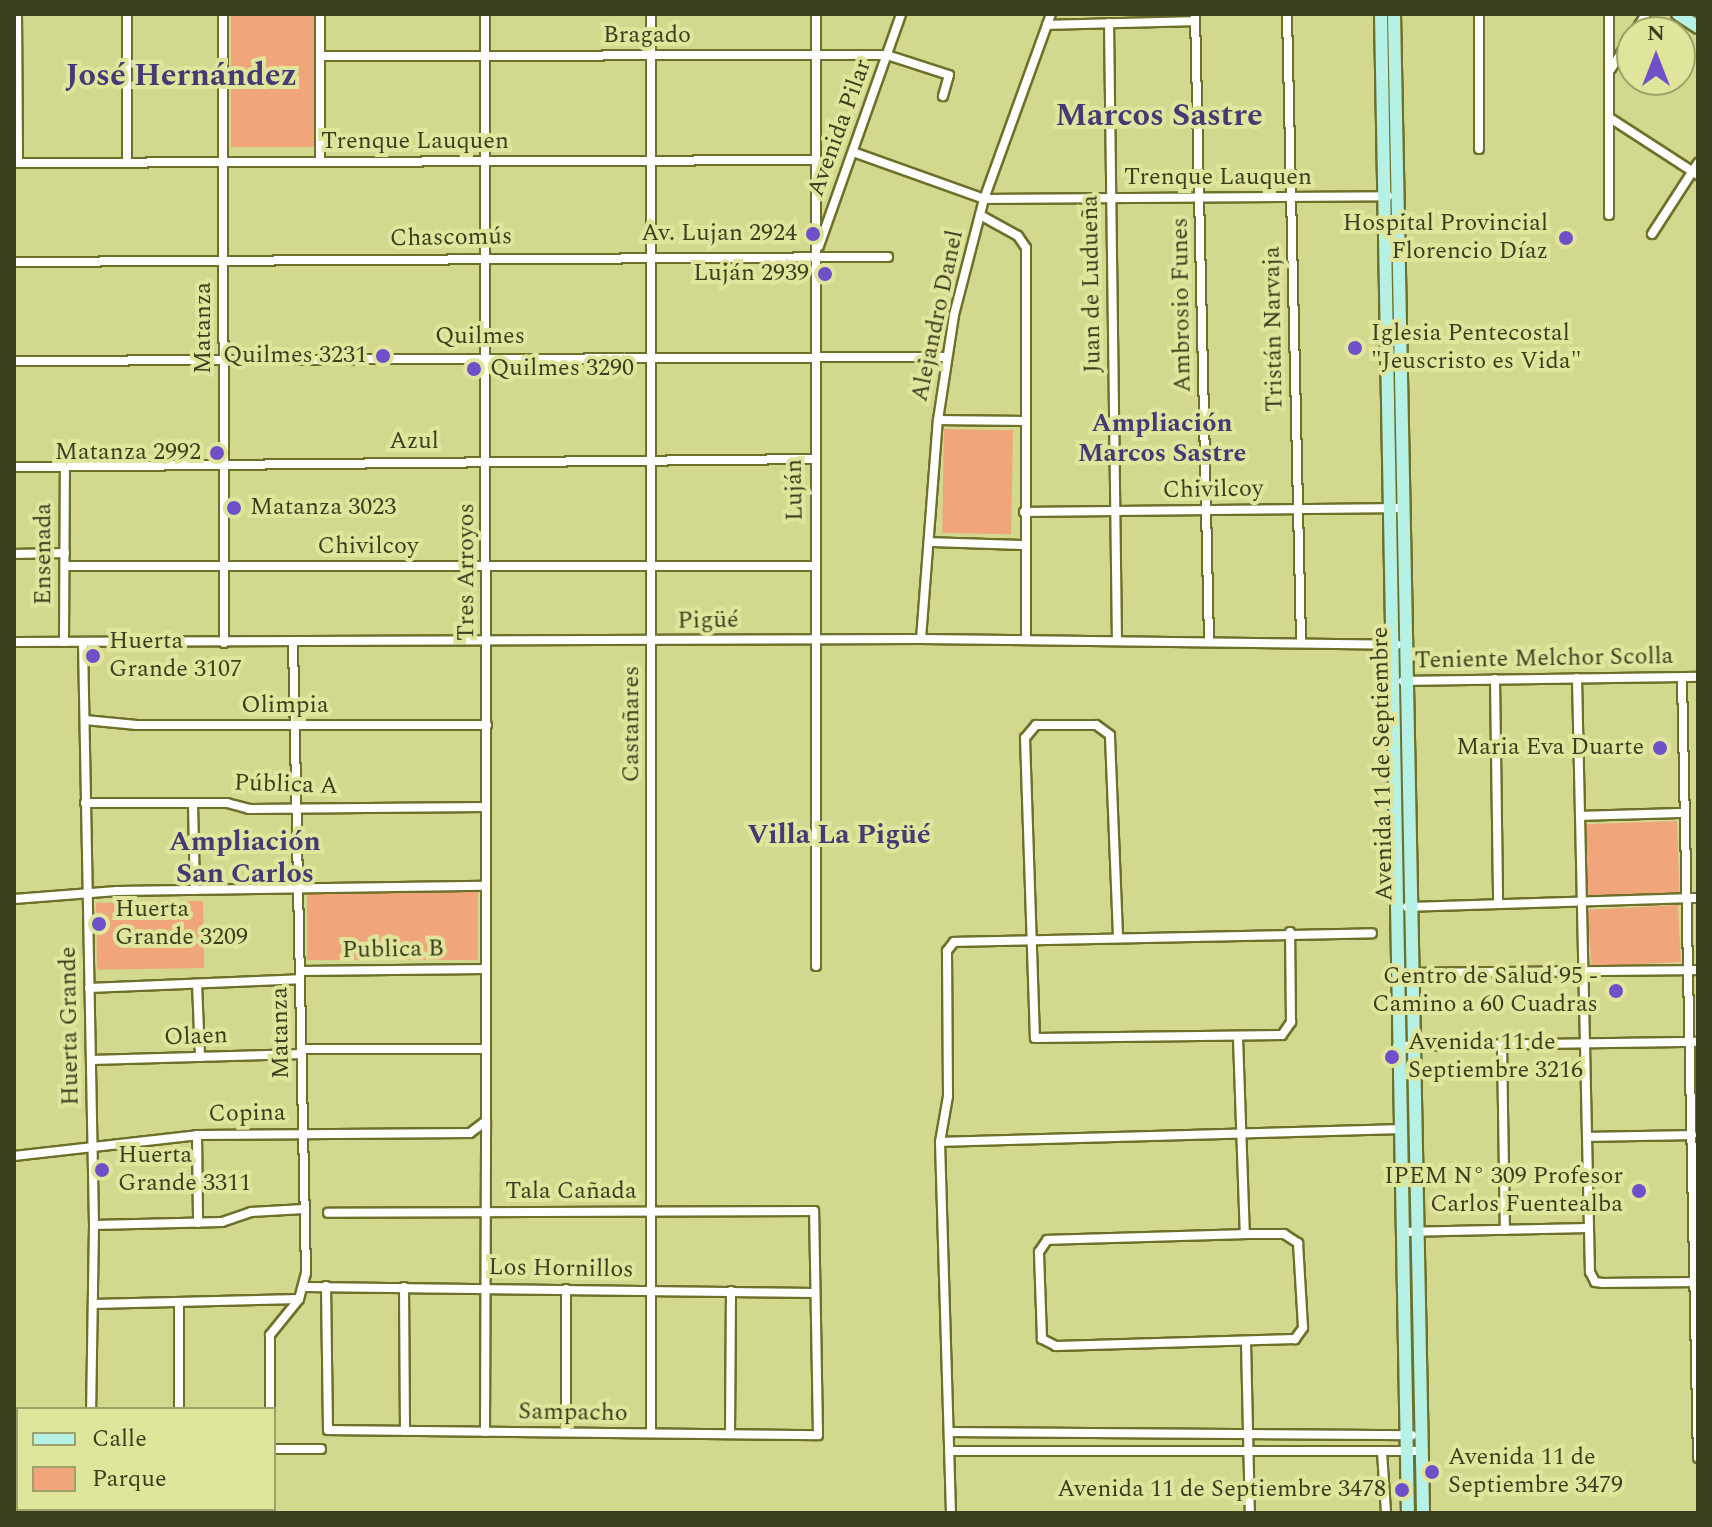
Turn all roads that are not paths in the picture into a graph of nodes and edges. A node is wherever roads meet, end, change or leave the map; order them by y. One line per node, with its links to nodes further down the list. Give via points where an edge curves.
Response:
1 (17, 14): 25 (street)
2 (127, 14): 37 (street)
3 (223, 14): 38 (street, Matanza)
4 (320, 14): 22 (street)
5 (485, 14): 24 (street, Tres Arroyos)
6 (651, 14): 23 (street, Castañares)
7 (816, 14): 20 (street, Luján)
8 (901, 14): 21 (street, Avenida Pilar)
9 (1051, 14): 18 (street, Alejandro Danel)
10 (1287, 14): 43 (street, Tristán Narvaja)
11 (1381, 14): 41 (main road, Avenida 11 de Septiembre)
12 (1394, 14): 40 (main road, Avenida 11 de Septiembre)
13 (1479, 14): 30 (street)
14 (1609, 14): 27 (street)
15 (1678, 14): 19 (main road)
16 (1195, 18): 17 (street); 42 (street, Ambrosio Funes)
17 (1109, 23): 18 (street); 45 (street, Juan de Ludueña)
18 (1047, 25): 44 (street, Alejandro Danel)
19 (1698, 27)
20 (816, 55): 21 (street, Bragado); 23 (street, Bragado); 32 (street, Luján)
21 (887, 55): 28 (street, Bragado, via 949,75); 31 (street, Avenida Pilar)
22 (320, 56): 24 (street, Bragado); 34 (street)
23 (651, 56): 24 (street, Bragado); 33 (street, Castañares)
24 (485, 57): 35 (street, Tres Arroyos)
25 (16, 59): 36 (street)
26 (1616, 61): 27 (street)
27 (1610, 70): 29 (street)
28 (943, 96)
29 (1610, 118): 39 (street); 47 (street)
30 (1479, 149)
31 (853, 152): 44 (street, Trenque Lauquen); 49 (street, Avenida Pilar)
32 (816, 160): 33 (street, Trenque Lauquen); 49 (street, Luján)
33 (651, 161): 35 (street, Trenque Lauquen); 50 (street, Castañares)
34 (320, 162): 35 (street, Trenque Lauquen); 38 (street, Trenque Lauquen)
35 (485, 162): 51 (street, Tres Arroyos)
36 (16, 163): 37 (street, Trenque Lauquen)
37 (127, 163): 38 (street, Trenque Lauquen)
38 (224, 163): 53 (street, Matanza)
39 (1696, 170): 48 (street)
40 (1399, 196): 41 (street, Trenque Lauquen); 69 (main road, Avenida 11 de Septiembre)
41 (1384, 197): 43 (street, Trenque Lauquen); 69 (main road, Avenida 11 de Septiembre)
42 (1200, 198): 43 (street, Trenque Lauquen); 45 (street, Trenque Lauquen); 71 (street, Ambrosio Funes)
43 (1291, 198): 70 (street, Tristán Narvaja)
44 (984, 199): 45 (street, Trenque Lauquen); 46 (street, Alejandro Danel)
45 (1111, 199): 72 (street, Juan de Ludueña)
46 (980, 215): 56 (street, Alejandro Danel); 62 (street, via 1018,236 1026,248)
47 (1609, 215)
48 (1652, 234)
49 (815, 254): 50 (street, Chascomús); 52 (street, Chascomús); 58 (street, Luján)
50 (651, 255): 51 (street, Chascomús); 57 (street, Castañares)
51 (486, 257): 53 (street, Chascomús); 55 (street, Tres Arroyos)
52 (888, 257)
53 (224, 261): 54 (street, Chascomús); 59 (street, Matanza)
54 (14, 262)
55 (486, 357): 57 (street, Quilmes); 59 (street, Quilmes); 65 (street, Tres Arroyos)
56 (946, 357): 58 (street, Quilmes); 61 (street, Alejandro Danel)
57 (652, 358): 58 (street, Quilmes); 64 (street, Castañares)
58 (815, 358): 63 (street, Luján)
59 (224, 359): 60 (street, Quilmes); 66 (street, Matanza)
60 (14, 361)
61 (938, 420): 62 (street); 74 (street, Alejandro Danel)
62 (1023, 421): 73 (street)
63 (815, 459): 64 (street, Azul); 81 (street, Luján)
64 (651, 460): 65 (street, Azul); 80 (street, Castañares)
65 (487, 461): 66 (street, Azul); 79 (street, Tres Arroyos)
66 (224, 463): 68 (street, Azul); 82 (street, Matanza)
67 (14, 467): 68 (street, Azul)
68 (65, 467): 76 (street, Ensenada)
69 (1395, 508): 70 (street, Chivilcoy); 96 (main road, Avenida 11 de Septiembre)
70 (1298, 509): 71 (street, Chivilcoy); 94 (street, Tristán Narvaja)
71 (1206, 510): 72 (street, Chivilcoy); 91 (street, Ambrosio Funes)
72 (1116, 511): 73 (street, Chivilcoy); 86 (street, Juan de Ludueña)
73 (1024, 512): 75 (street)
74 (929, 542): 75 (street); 83 (street, Alejandro Danel)
75 (1025, 545): 85 (street)
76 (65, 553): 77 (street); 78 (street, Ensenada)
77 (14, 554)
78 (65, 566): 82 (street, Chivilcoy); 88 (street, Ensenada)
79 (487, 566): 80 (street, Chivilcoy); 82 (street, Chivilcoy); 95 (street, Tres Arroyos)
80 (652, 566): 81 (street, Chivilcoy); 90 (street, Castañares)
81 (816, 566): 84 (street, Luján)
82 (224, 567): 92 (street, Matanza)
83 (921, 639): 84 (street, Pigüé); 85 (street, Pigüé)
84 (817, 640): 90 (street, Pigüé); 126 (street, Luján)
85 (1026, 640): 86 (street, Pigüé)
86 (1117, 641): 91 (street, Pigüé)
87 (14, 642): 88 (street, Pigüé)
88 (64, 642): 89 (street, Pigüé)
89 (83, 642): 92 (street, Pigüé); 102 (street, Huerta Grande)
90 (652, 642): 95 (street, Pigüé); 157 (street, Castañares)
91 (1209, 642): 94 (street, Pigüé)
92 (224, 643): 93 (street, Pigüé)
93 (293, 643): 95 (street, Pigüé); 104 (street, Matanza)
94 (1301, 643): 96 (street, Pigüé)
95 (488, 644): 103 (street, Tres Arroyos)
96 (1396, 645): 101 (main road, Avenida 11 de Septiembre)
97 (1682, 677): 98 (street, Teniente Melchor Scolla); 99 (street, Teniente Melchor Scolla); 109 (street)
98 (1698, 677)
99 (1577, 678): 100 (street, Teniente Melchor Scolla); 110 (street)
100 (1495, 679): 101 (street, Teniente Melchor Scolla); 119 (street)
101 (1396, 681): 120 (main road, Avenida 11 de Septiembre); 121 (main road, Avenida 11 de Septiembre)
102 (85, 720): 104 (street, Olimpia); 105 (street, Huerta Grande)
103 (487, 725): 104 (street, Olimpia); 108 (street, Tres Arroyos)
104 (294, 726): 107 (street, Matanza)
105 (85, 803): 106 (street, Pública A); 114 (street, Huerta Grande)
106 (193, 804): 107 (street, Pública A); 113 (street)
107 (296, 807): 108 (street, Pública A); 112 (street, Matanza)
108 (486, 807): 111 (street, Tres Arroyos)
109 (1684, 813): 110 (street); 117 (street)
110 (1581, 816): 118 (street)
111 (485, 886): 112 (street); 127 (street, Tres Arroyos)
112 (298, 889): 113 (street); 133 (street, Matanza)
113 (195, 890): 114 (street)
114 (86, 895): 116 (street); 135 (street, Huerta Grande)
115 (1698, 898): 117 (street)
116 (14, 899)
117 (1685, 899): 118 (street); 128 (street)
118 (1582, 902): 119 (street); 130 (street)
119 (1498, 904): 121 (street)
120 (1393, 907): 121 (street); 131 (main road, Avenida 11 de Septiembre)
121 (1408, 907): 132 (main road, Avenida 11 de Septiembre)
122 (1290, 932): 123 (street); 124 (street); 136 (street, via 1290,1028 1282,1035)
123 (1372, 933)
124 (1118, 936): 125 (street); 125 (street, via 1110,735 1096,725 1036,725 1025,738)
125 (1029, 938): 136 (street, via 1031,1027 1039,1040); 152 (street, via 949,945 948,1096)
126 (816, 966)
127 (486, 969): 133 (street, Publica B); 141 (street, Tres Arroyos)
128 (1687, 970): 129 (street); 130 (street); 137 (street)
129 (1698, 970)
130 (1583, 971): 132 (street); 138 (street)
131 (1395, 973): 132 (street); 140 (main road, Avenida 11 de Septiembre)
132 (1409, 973): 140 (main road, Avenida 11 de Septiembre)
133 (300, 975): 134 (street, Publica B); 142 (street, Matanza)
134 (197, 984): 135 (street, Publica B); 143 (street)
135 (89, 988): 144 (street, Huerta Grande)
136 (1238, 1038): 148 (street)
137 (1694, 1042): 138 (street); 150 (street)
138 (1585, 1043): 139 (street); 151 (street)
139 (1502, 1045): 140 (street); 162 (street)
140 (1404, 1046): 146 (main road, Avenida 11 de Septiembre); 163 (main road, Avenida 11 de Septiembre)
141 (486, 1049): 142 (street, Olaen); 145 (street, Tres Arroyos)
142 (302, 1052): 143 (street, Olaen); 147 (street, Matanza)
143 (200, 1057): 144 (street, Olaen)
144 (91, 1060): 153 (street, Huerta Grande)
145 (483, 1124): 147 (street, Copina, via 470,1133); 156 (street, Tres Arroyos)
146 (1399, 1129): 148 (street); 163 (main road, Avenida 11 de Septiembre)
147 (303, 1134): 149 (street, Copina); 155 (street, Matanza)
148 (1241, 1134): 152 (street); 164 (street)
149 (197, 1135): 153 (street, Copina); 159 (street)
150 (1692, 1135): 151 (street); 165 (street)
151 (1587, 1137): 161 (street)
152 (940, 1142): 184 (street)
153 (93, 1150): 154 (street, Copina); 160 (street, Huerta Grande)
154 (14, 1156)
155 (304, 1209): 159 (street); 167 (street, Matanza)
156 (485, 1212): 157 (street, Tala Cañada); 158 (street, Tala Cañada); 169 (street, Tres Arroyos)
157 (651, 1212): 171 (street, Castañares); 173 (street, Tala Cañada, via 814,1211)
158 (328, 1213)
159 (198, 1223): 160 (street)
160 (94, 1225): 176 (street, Huerta Grande)
161 (1589, 1228): 162 (street); 165 (street, via 1595,1282)
162 (1505, 1230): 163 (street)
163 (1408, 1232): 188 (main road, Avenida 11 de Septiembre); 189 (main road, Avenida 11 de Septiembre)
164 (1245, 1234): 177 (street, via 1284,1234 1298,1243 1303,1328 1289,1341); 177 (street, via 1053,1238 1039,1252 1041,1333 1048,1344)
165 (1695, 1282): 197 (street)
166 (326, 1286): 167 (street, Los Hornillos); 168 (street, Los Hornillos); 181 (street, Sampacho, via 328,1430)
167 (305, 1287): 174 (street, Matanza)
168 (404, 1287): 169 (street, Los Hornillos); 181 (street)
169 (485, 1288): 170 (street, Los Hornillos); 182 (street, Tres Arroyos)
170 (566, 1289): 171 (street, Los Hornillos); 183 (street)
171 (651, 1291): 172 (street, Los Hornillos); 185 (street, Castañares)
172 (731, 1291): 173 (street, Los Hornillos); 186 (street)
173 (815, 1293): 186 (street, Sampacho, via 818,1435)
174 (299, 1299): 175 (street); 180 (street, Matanza, via 270,1335)
175 (179, 1302): 176 (street); 179 (street)
176 (93, 1304): 178 (street, Huerta Grande)
177 (1246, 1343): 187 (street)
178 (91, 1407)
179 (179, 1407)
180 (270, 1407)
181 (405, 1431): 182 (street, Sampacho)
182 (485, 1432): 183 (street, Sampacho)
183 (566, 1432): 185 (street, Sampacho)
184 (949, 1432): 187 (street); 192 (street)
185 (651, 1433): 186 (street, Sampacho)
186 (730, 1434)
187 (1248, 1435): 188 (street); 193 (street)
188 (1406, 1435): 189 (street); 196 (main road, Avenida 11 de Septiembre)
189 (1420, 1435): 194 (main road, Avenida 11 de Septiembre)
190 (276, 1449): 191 (street)
191 (321, 1449)
192 (949, 1451): 193 (street); 198 (street)
193 (1248, 1451): 195 (street); 199 (street)
194 (1421, 1451): 196 (street); 202 (main road, Avenida 11 de Septiembre)
195 (1382, 1452): 196 (street); 200 (street)
196 (1406, 1452): 201 (main road, Avenida 11 de Septiembre)
197 (1698, 1458)
198 (951, 1513)
199 (1250, 1513)
200 (1386, 1513)
201 (1408, 1513)
202 (1423, 1513)

